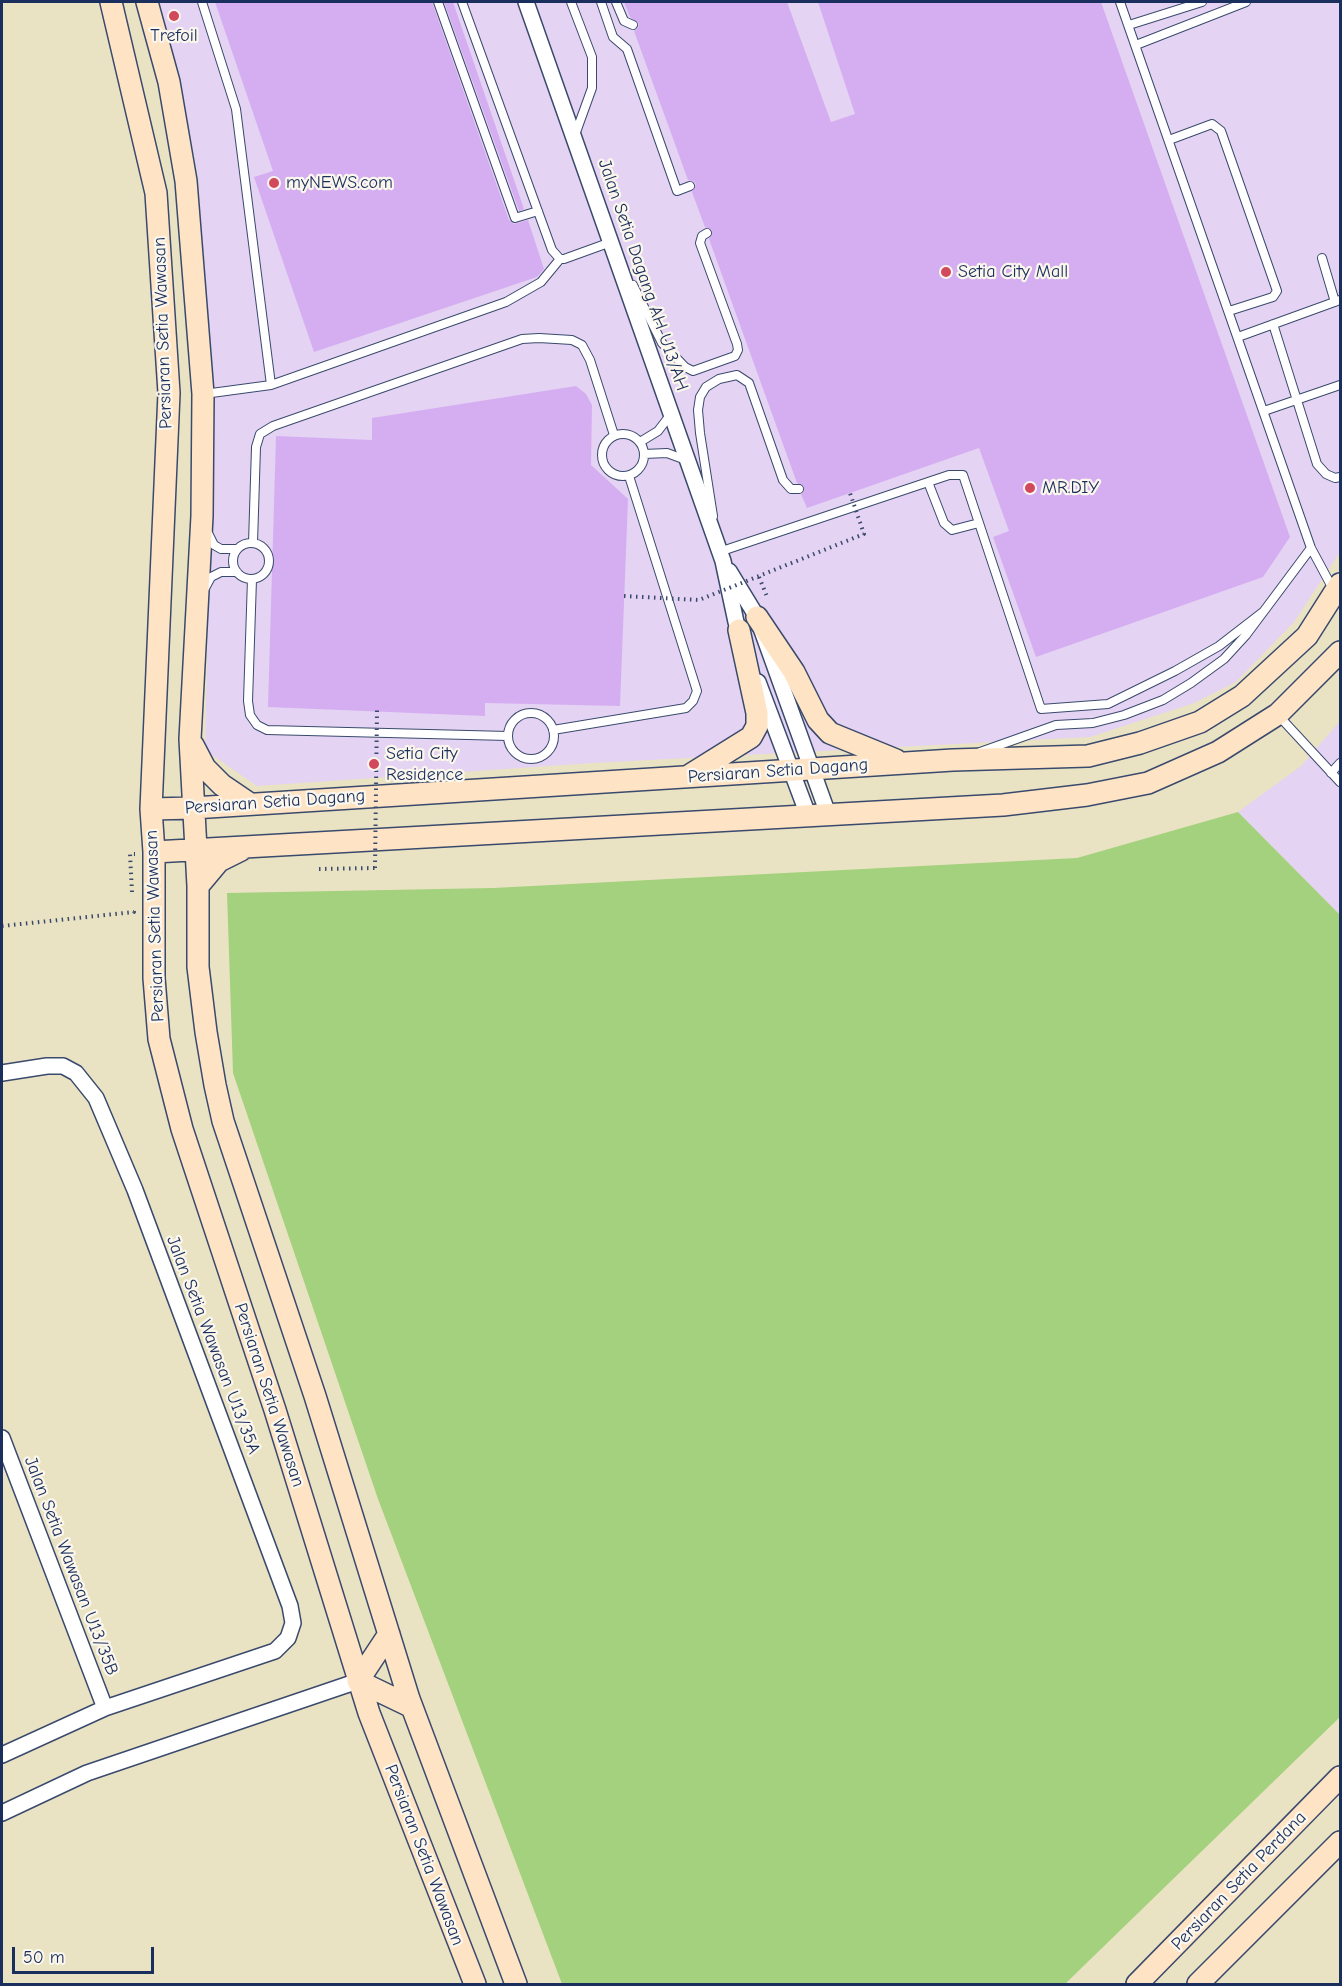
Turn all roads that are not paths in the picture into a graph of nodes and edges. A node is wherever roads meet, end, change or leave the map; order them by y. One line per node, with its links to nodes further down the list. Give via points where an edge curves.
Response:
1 (111, 2): 69 (street, Persiaran Setia Wawasan, via 156,193 169,393)
2 (147, 2): 30 (street, Persiaran Setia Wawasan, via 169,82 186,181)
3 (202, 2): 28 (lane, via 236,109)
4 (438, 2): 19 (lane, via 515,218)
5 (462, 2): 19 (lane)
6 (526, 2): 16 (street, Jalan Setia Dagang AH U13/AH)
7 (572, 2): 16 (lane, via 591,57 592,88)
8 (601, 2): 18 (lane, via 613,37 627,49 677,191)
9 (616, 2): 13 (lane, via 624,21)
10 (1120, 2): 14 (lane)
11 (1202, 2): 14 (lane)
12 (1246, 2): 15 (lane)
13 (633, 26)
14 (1129, 26): 15 (lane)
15 (1136, 45): 17 (lane)
16 (574, 139): 21 (street, Jalan Setia Dagang AH U13/AH)
17 (1169, 140): 25 (lane); 25 (lane, via 1212,124 1221,131 1251,216 1277,291 1273,297)
18 (690, 186)
19 (538, 211): 23 (lane, via 554,254)
20 (707, 233): 21 (lane, via 700,243 738,350 735,356 693,371 662,344)
21 (610, 242): 23 (lane); 33 (street, Jalan Setia Dagang AH U13/AH)
22 (1322, 258): 24 (lane)
23 (560, 259): 28 (lane, via 541,282 507,302)
24 (1338, 301): 26 (lane)
25 (1229, 311): 27 (lane)
26 (1273, 324): 27 (lane); 31 (lane)
27 (1238, 337): 32 (lane)
28 (271, 385): 30 (lane)
29 (1341, 385): 31 (lane)
30 (203, 394): 42 (street, Persiaran Setia Wawasan)
31 (1295, 401): 32 (lane); 39 (lane, via 1317,464 1326,474)
32 (1264, 411): 45 (lane)
33 (671, 414): 35 (lane, via 658,431); 37 (street, Jalan Setia Dagang AH U13/AH)
34 (614, 435): 35 (lane, via 628,434); 38 (lane, via 604,445 604,466 615,475); 44 (lane, via 582,345 572,340 522,339 273,426 260,434 256,447)
35 (639, 442): 36 (lane)
36 (644, 454): 37 (lane, via 667,453); 38 (lane, via 640,468)
37 (687, 460): 47 (street, Jalan Setia Dagang AH U13/AH)
38 (629, 476): 57 (lane, via 697,691 686,708)
39 (1341, 477)
40 (928, 482): 43 (lane, via 944,523 952,530); 43 (lane, via 963,475); 47 (lane)
41 (799, 489): 47 (lane, via 791,489 783,480 749,383 737,375 706,387 698,410 700,433)
42 (202, 516): 46 (lane, via 214,545); 51 (street, Persiaran Setia Wawasan)
43 (979, 523): 53 (lane, via 1041,709 1108,704 1219,646)
44 (253, 543): 46 (lane); 49 (lane, via 264,548 269,558 263,575)
45 (1311, 548): 50 (lane); 53 (lane)
46 (237, 549): 48 (lane, via 233,560)
47 (721, 557): 52 (street, Jalan Setia Dagang AH U13/AH); 54 (street, Jalan Setia Dagang AH U13/AH)
48 (237, 572): 49 (lane); 51 (lane, via 221,572 211,577)
49 (252, 579): 58 (lane, via 248,701 256,725 267,730)
50 (1338, 588): 60 (street, Persiaran Setia Dagang, via 1307,636 1242,696 1200,722 1088,756)
51 (197, 610): 59 (street, Persiaran Setia Wawasan)
52 (764, 612): 61 (street, via 818,720 830,733); 63 (street, Jalan Setia Dagang AH U13/AH)
53 (1263, 612): 60 (lane, via 1224,659 1163,700 1093,723 1056,725)
54 (739, 630): 63 (street, Jalan Setia Dagang AH U13/AH); 65 (street, via 758,713 757,726 752,736)
55 (1341, 652): 56 (street)
56 (1278, 714): 64 (lane); 70 (street, via 1218,752 1148,783 1003,805)
57 (554, 730): 58 (lane, via 545,717 531,712 512,722); 58 (lane, via 552,745 542,757 534,759 519,755)
58 (508, 736)
59 (190, 739): 67 (street, via 205,768); 68 (street, Persiaran Setia Wawasan)
60 (953, 760): 61 (street, Persiaran Setia Dagang)
61 (903, 763): 63 (street, Persiaran Setia Dagang)
62 (1341, 764): 64 (lane)
63 (802, 770): 65 (street, Persiaran Setia Dagang); 70 (street, Jalan Setia Dagang AH U13/AH)
64 (1331, 772): 66 (lane)
65 (687, 777): 67 (street, Persiaran Setia Dagang)
66 (1341, 782)
67 (250, 804): 68 (street, Persiaran Setia Dagang)
68 (193, 808): 69 (street, Persiaran Setia Dagang); 72 (street, Persiaran Setia Wawasan)
69 (151, 809): 73 (street, Persiaran Setia Wawasan)
70 (818, 815): 71 (street)
71 (247, 847): 72 (street); 74 (street, via 219,861)
72 (195, 850): 73 (street); 74 (street, Persiaran Setia Wawasan)
73 (154, 852): 78 (street, Persiaran Setia Wawasan, via 154,978 159,1039 167,1076)
74 (198, 886): 77 (street, Persiaran Setia Wawasan, via 198,967 223,1121)
75 (2, 1073): 80 (street, Jalan Setia Wawasan U13/35A, via 63,1066 76,1073 96,1098 135,1190 290,1606 293,1623 288,1638 275,1651)
76 (2, 1438): 80 (street, Jalan Setia Wawasan U13/35B)
77 (389, 1634): 78 (street); 79 (street, Persiaran Setia Wawasan)
78 (358, 1681): 79 (street); 83 (street, via 87,1773); 87 (street, Persiaran Setia Wawasan)
79 (412, 1707): 88 (street, Persiaran Setia Wawasan)
80 (105, 1708): 81 (street)
81 (2, 1755)
82 (1341, 1778): 86 (street, Persiaran Setia Perdana)
83 (2, 1813)
84 (1341, 1842): 85 (street)
85 (1258, 1923): 91 (street); 92 (street, via 1228,1965)
86 (1192, 1929): 89 (street, Persiaran Setia Perdana); 90 (street, via 1185,1947 1165,1972)
87 (475, 1984)
88 (516, 1984)
89 (1137, 1984)
90 (1162, 1984)
91 (1198, 1984)
92 (1221, 1984)

